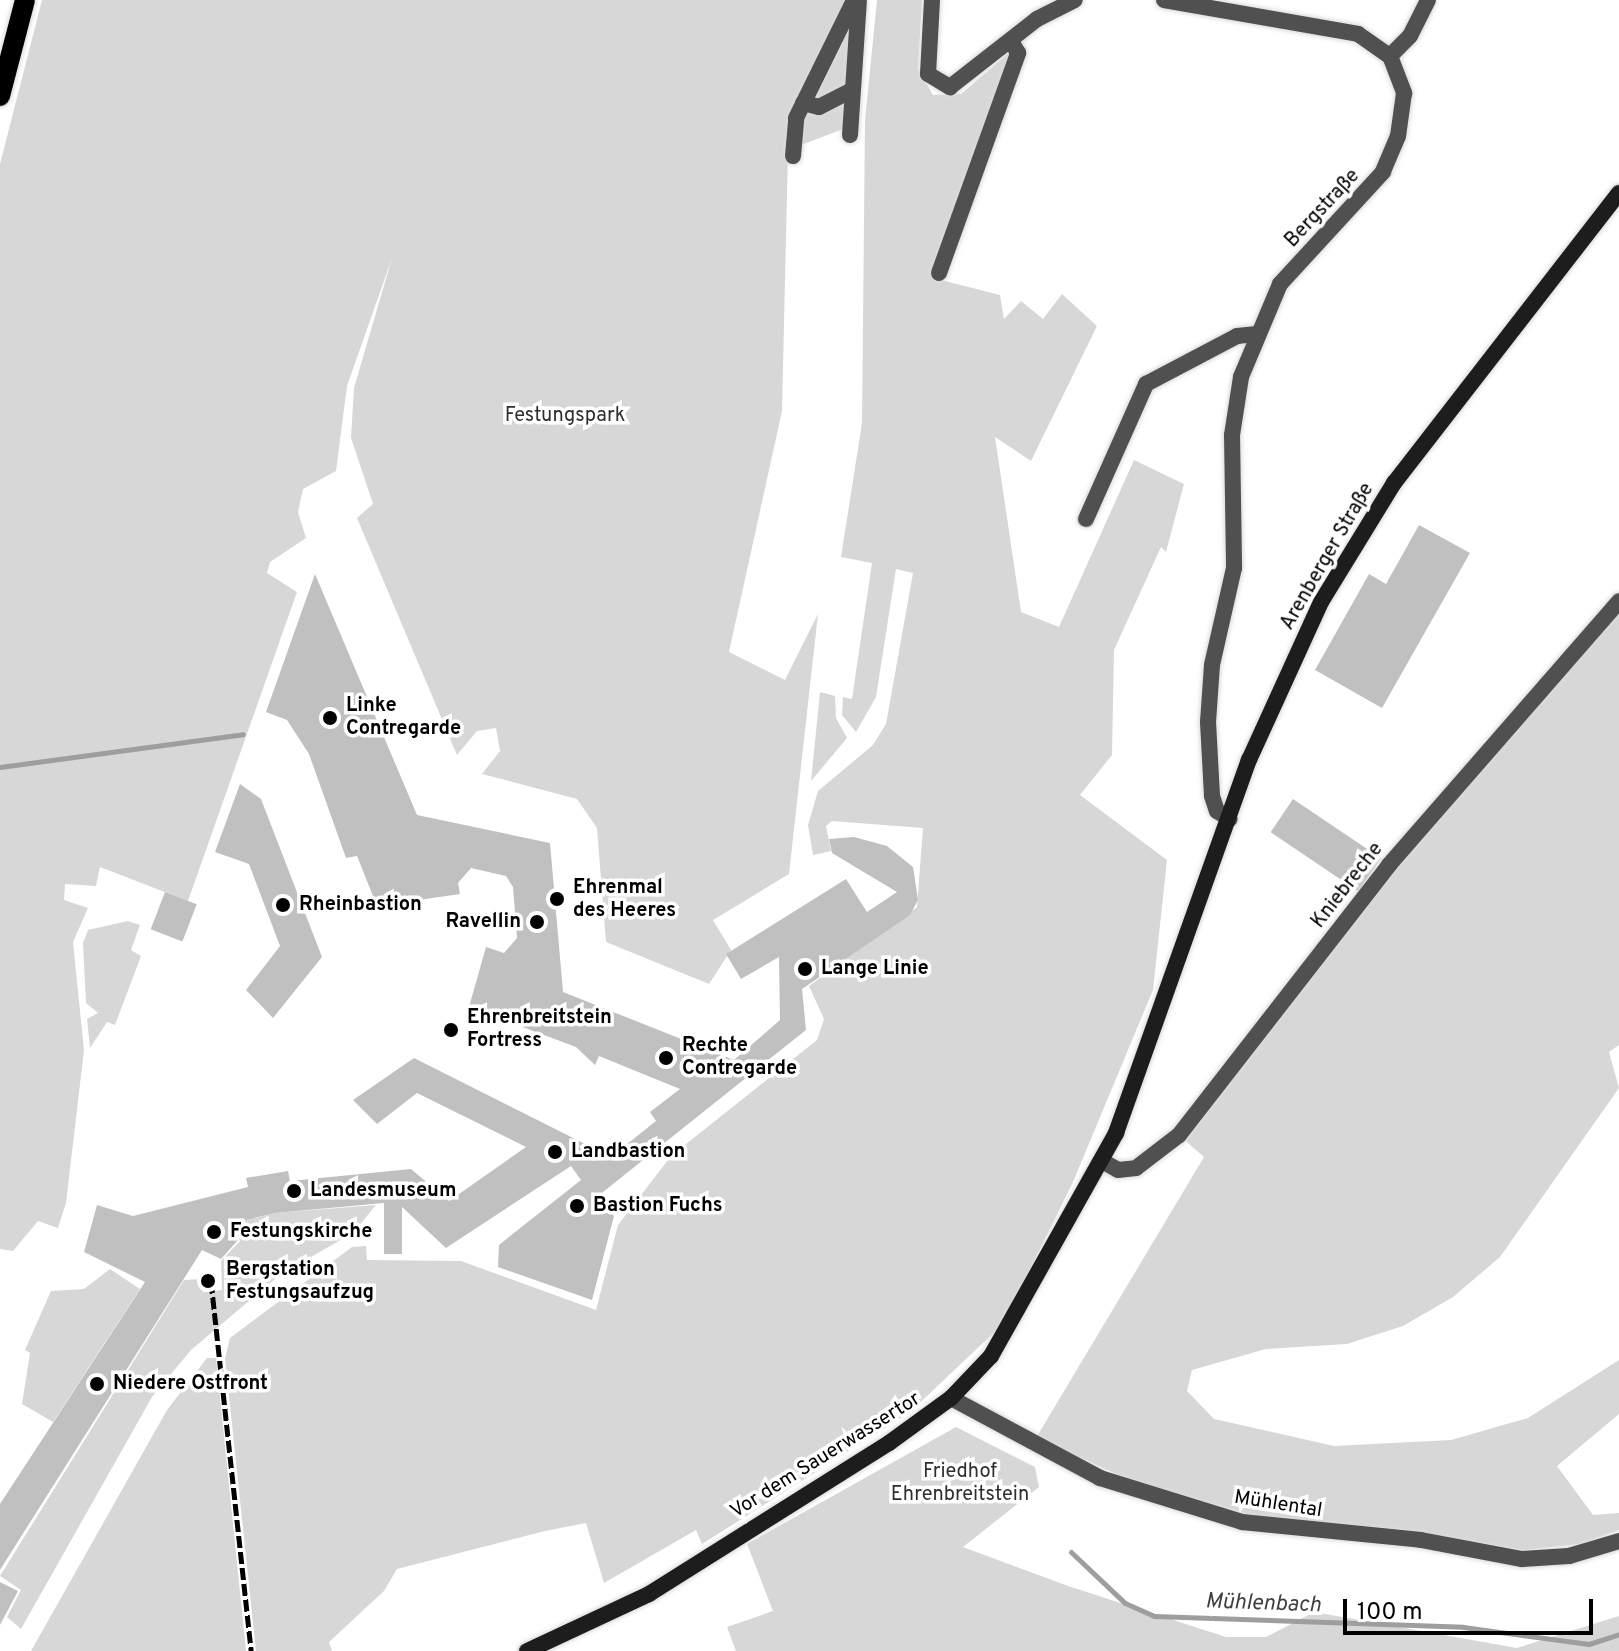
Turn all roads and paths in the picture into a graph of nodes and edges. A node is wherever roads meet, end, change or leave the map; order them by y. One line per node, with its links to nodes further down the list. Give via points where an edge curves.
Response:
1 (25, 0): 10 (main road)
2 (857, 0): 9 (street); 11 (street)
3 (932, 0): 7 (street, via 928,74 935,83 959,82)
4 (1075, 0): 7 (street)
5 (1164, 0): 8 (street, via 1341,29)
6 (1428, 0): 8 (street, via 1410,36)
7 (1011, 41): 15 (street, via 1018,53)
8 (1390, 56): 16 (street, Bergstraße, via 1404,93 1391,155 1365,196 1280,284)
9 (852, 90): 11 (street, via 819,107); 12 (street)
10 (0, 96)
11 (803, 103): 13 (street)
12 (850, 135)
13 (793, 156)
14 (1619, 193): 19 (main road, Arenberger Straße, via 1370,520 1284,679)
15 (939, 273)
16 (1255, 334): 17 (street, via 1237,336 1146,384); 19 (street, Bergstraße, via 1235,405 1234,568 1209,693 1210,784 1217,811)
17 (1086, 519)
18 (1619, 601): 21 (street, Kniebreche, via 1389,865 1179,1135 1136,1168 1118,1170)
19 (1230, 819): 20 (main road, Arenberger Straße)
20 (1170, 996): 21 (main road, Vor dem Sauerwassertor)
21 (1102, 1161): 22 (main road, Vor dem Sauerwassertor, via 1012,1323)
22 (951, 1398): 23 (street, Mühlental, via 1083,1471 1242,1522 1421,1540 1522,1559 1569,1556); 24 (main road, Vor dem Sauerwassertor, via 649,1594)
23 (1619, 1541)
24 (527, 1651)

